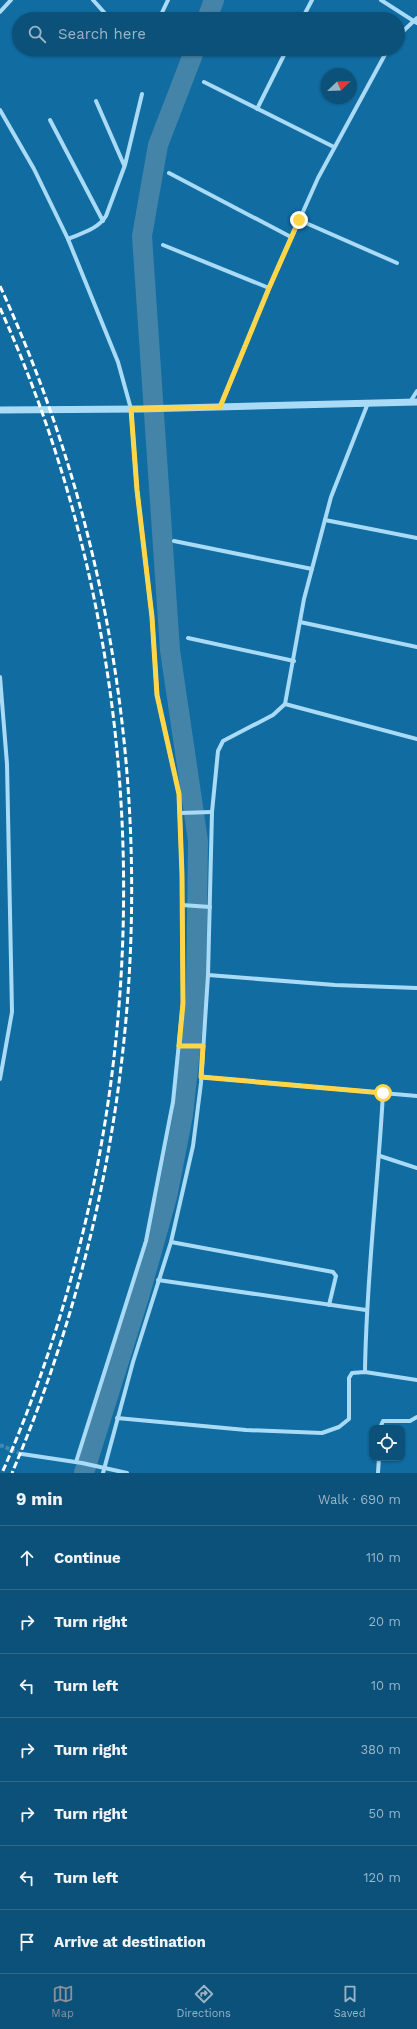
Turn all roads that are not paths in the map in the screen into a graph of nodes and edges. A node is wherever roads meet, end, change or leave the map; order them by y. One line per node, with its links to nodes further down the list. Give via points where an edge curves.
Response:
1 (11, 0): 6 (street)
2 (93, 0): 7 (street)
3 (168, 0): 8 (street)
4 (312, 0): 9 (street)
5 (381, 0): 10 (street)
6 (0, 12)
7 (104, 12)
8 (162, 12)
9 (306, 12)
10 (401, 12)
11 (405, 14): 12 (street)
12 (416, 21): 13 (street)
13 (405, 30)
14 (284, 56): 19 (street)
15 (384, 56): 22 (street)
16 (204, 82): 19 (street)
17 (142, 94): 23 (street)
18 (96, 101): 23 (street)
19 (257, 109): 22 (street)
20 (0, 110): 28 (street, via 34,169)
21 (50, 120): 26 (street)
22 (334, 147): 25 (street)
23 (124, 165): 26 (street)
24 (169, 173): 27 (street)
25 (299, 220): 27 (street); 30 (street)
26 (103, 221): 28 (street, via 94,228)
27 (291, 237): 31 (street)
28 (68, 239): 36 (street, via 118,362)
29 (163, 244): 31 (street)
30 (397, 263)
31 (269, 288): 35 (street)
32 (417, 391): 33 (street)
33 (414, 402): 34 (street)
34 (368, 403): 35 (street); 38 (street, via 331,497)
35 (220, 407): 36 (street)
36 (131, 409): 37 (street); 50 (street, via 137,490 152,617 157,695 179,794)
37 (0, 410)
38 (325, 520): 39 (street); 41 (street)
39 (417, 538)
40 (174, 541): 41 (street)
41 (312, 569): 42 (street)
42 (300, 622): 44 (street); 45 (street)
43 (188, 638): 45 (street)
44 (417, 647)
45 (294, 661): 47 (street)
46 (0, 677): 58 (street, via 7,764 12,1012)
47 (285, 704): 48 (street); 49 (street, via 273,715 230,736 219,745)
48 (417, 739)
49 (212, 812): 50 (street); 52 (street)
50 (180, 813): 51 (street)
51 (182, 906): 52 (street); 55 (street, via 183,1003)
52 (210, 907): 53 (street)
53 (208, 975): 54 (street, via 335,985); 56 (street)
54 (417, 988)
55 (179, 1046): 56 (street); 74 (street, via 173,1102 146,1241)
56 (203, 1046): 57 (street)
57 (201, 1077): 59 (street); 63 (street, via 193,1146)
58 (0, 1079)
59 (383, 1093): 60 (street); 61 (street)
60 (417, 1096)
61 (380, 1156): 62 (street); 66 (street)
62 (417, 1168)
63 (171, 1242): 64 (street); 65 (street, via 333,1272 336,1276)
64 (158, 1280): 65 (street); 70 (street)
65 (330, 1305): 66 (street)
66 (366, 1310): 67 (street)
67 (365, 1372): 68 (street); 70 (street, via 352,1373 349,1376 348,1422 327,1433 246,1430)
68 (417, 1380)
69 (417, 1417): 71 (street, via 410,1421 383,1421)
70 (117, 1418): 75 (street)
71 (381, 1425)
72 (22, 1454): 74 (street)
73 (379, 1461): 78 (street)
74 (76, 1462): 75 (street)
75 (104, 1468): 76 (street); 77 (street)
76 (103, 1473)
77 (127, 1473)
78 (378, 1473)

